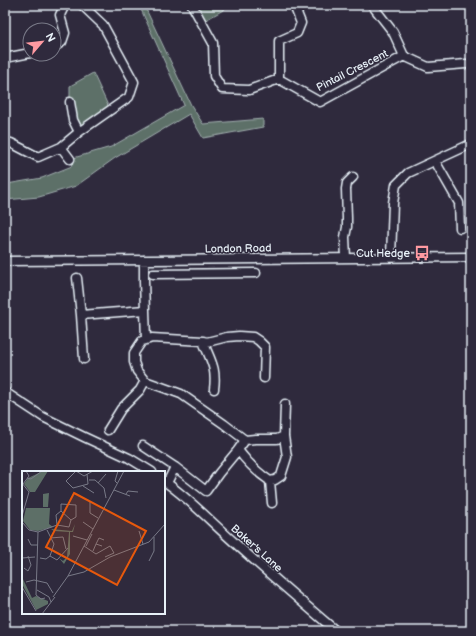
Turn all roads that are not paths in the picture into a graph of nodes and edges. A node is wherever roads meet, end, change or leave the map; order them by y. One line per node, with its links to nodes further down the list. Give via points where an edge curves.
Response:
1 (65, 5): 6 (street, via 60,15)
2 (82, 5): 15 (street, via 103,25 134,82 129,97)
3 (192, 5): 13 (street, via 213,43 214,76 222,89 249,90)
4 (296, 5): 13 (street, via 301,23 297,33 279,41)
5 (373, 5): 10 (street, Pintail Crescent, via 393,32)
6 (62, 22)
7 (62, 22): 8 (street, via 65,33)
8 (62, 42)
9 (22, 55): 11 (street)
10 (404, 56): 12 (street, via 428,67); 13 (street, Pintail Crescent, via 320,102)
11 (5, 58)
12 (466, 64)
13 (279, 79)
14 (70, 102): 15 (street, via 72,120)
15 (79, 132): 18 (street)
16 (5, 142): 18 (street, via 11,142 38,157)
17 (471, 144): 20 (street)
18 (61, 147): 19 (street)
19 (70, 159)
20 (435, 161): 22 (street, via 459,203); 24 (street, via 408,174 396,184)
21 (353, 177): 25 (street, via 346,183)
22 (460, 228)
23 (471, 256): 24 (street, London Road)
24 (391, 257): 25 (street, London Road)
25 (346, 258): 27 (street, London Road)
26 (144, 260): 27 (street, London Road); 28 (street, London Road); 33 (street)
27 (195, 260): 29 (street)
28 (5, 261)
29 (196, 273): 30 (street); 31 (street)
30 (256, 273)
31 (153, 274)
32 (77, 278): 34 (street)
33 (145, 310): 34 (street); 35 (street)
34 (81, 315): 37 (street)
35 (146, 340): 36 (street, via 152,338); 39 (street, via 142,341 134,353 137,371)
36 (203, 341): 38 (street, via 239,336 259,340 265,347); 40 (street, via 213,363)
37 (84, 359)
38 (264, 378)
39 (146, 381): 43 (street, via 121,409); 45 (street, via 181,394)
40 (214, 389)
41 (5, 392): 49 (street, via 43,417 129,458)
42 (285, 404): 44 (street)
43 (108, 430)
44 (284, 436): 45 (street, via 277,439); 50 (street, via 287,457 281,476)
45 (245, 440): 47 (street)
46 (143, 446): 48 (street)
47 (238, 450): 48 (street, via 206,491); 50 (street)
48 (175, 467): 51 (street)
49 (150, 471)
50 (270, 481): 52 (street)
51 (165, 482): 53 (street, Baker's Lane, via 194,504 233,542)
52 (272, 503)
53 (336, 631)

